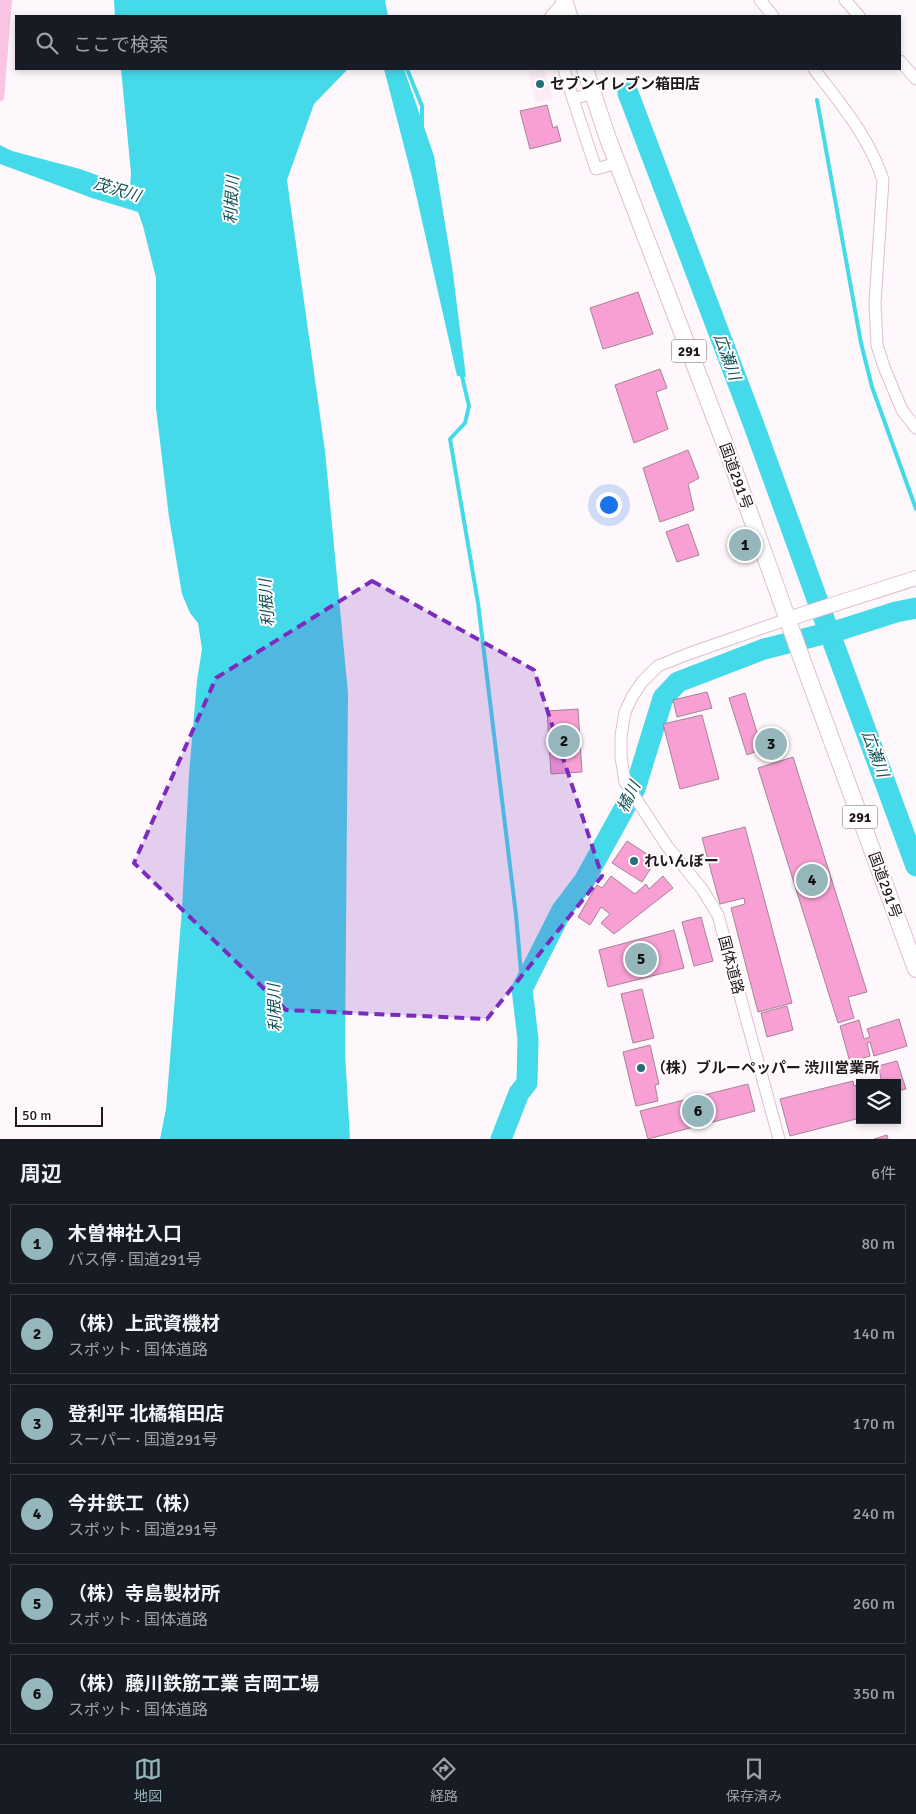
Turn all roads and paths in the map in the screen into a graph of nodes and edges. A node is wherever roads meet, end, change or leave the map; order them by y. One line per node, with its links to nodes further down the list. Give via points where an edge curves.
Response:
1 (760, 0): 5 (street)
2 (845, 0): 6 (street)
3 (566, 6): 4 (street)
4 (552, 15)
5 (772, 15)
6 (858, 15)
7 (901, 62): 11 (street)
8 (564, 70): 13 (street)
9 (585, 70): 12 (highway, 国道291号 / 291)
10 (815, 70): 15 (street, via 860,132 877,160 883,180 875,303 877,344 902,410)
11 (916, 79)
12 (593, 93): 13 (street); 14 (highway, 国道291号 / 291)
13 (573, 99): 14 (street, via 596,170)
14 (617, 163): 17 (highway, 国道291号 / 291, via 726,447)
15 (916, 428)
16 (916, 578): 17 (main road, via 810,613)
17 (790, 626): 18 (highway, 国道291号 / 291); 19 (street, 国体道路, via 658,666 632,697 625,712 621,736 625,782 718,915)
18 (916, 969)
19 (779, 1139)

